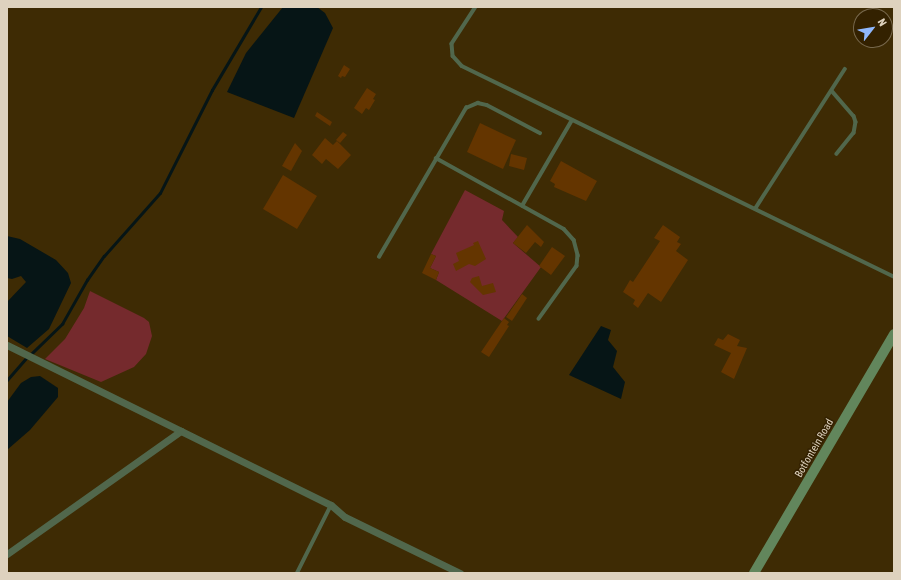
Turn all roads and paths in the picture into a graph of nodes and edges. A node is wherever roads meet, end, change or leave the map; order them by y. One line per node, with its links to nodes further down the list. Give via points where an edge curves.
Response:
1 (476, 7): 4 (lane, via 453,40 451,48 455,60 462,66)
2 (845, 69): 3 (lane)
3 (832, 91): 6 (lane, via 854,116 856,122 854,133); 9 (lane)
4 (572, 120): 8 (lane); 9 (lane)
5 (540, 133): 7 (lane, via 487,105 474,104 464,111)
6 (837, 154)
7 (436, 158): 8 (lane); 10 (lane)
8 (522, 206): 12 (lane, via 564,229 574,240 578,250 574,272)
9 (755, 210): 11 (lane)
10 (379, 257)
11 (894, 277)
12 (539, 319)
13 (894, 334): 20 (main road, Botfontein Road)
14 (7, 345): 15 (street)
15 (181, 431): 16 (street); 17 (street)
16 (331, 505): 18 (lane); 19 (street, via 346,517)
17 (7, 554)
18 (297, 573)
19 (460, 573)
20 (754, 573)

